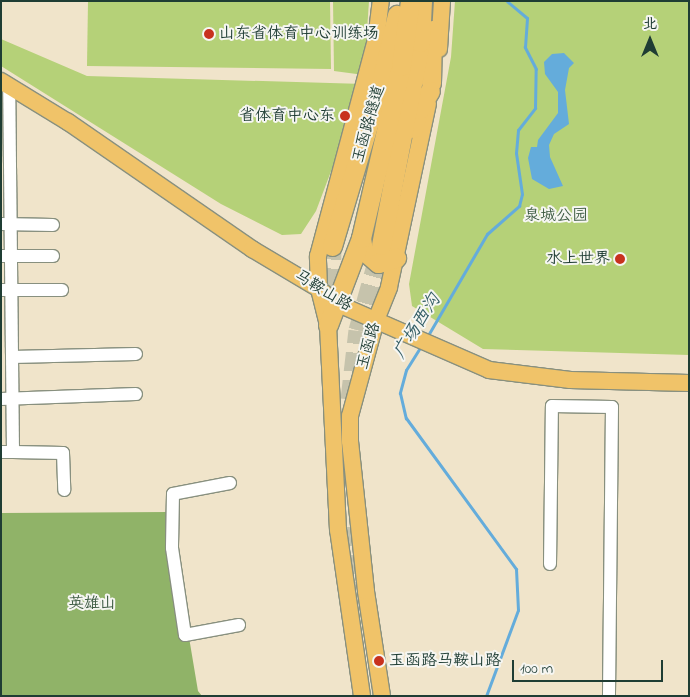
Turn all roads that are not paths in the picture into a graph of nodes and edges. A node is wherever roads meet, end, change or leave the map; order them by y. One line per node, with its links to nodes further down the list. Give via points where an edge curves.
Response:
1 (381, 1): 20 (main road, 玉函路, via 376,40 319,243)
2 (389, 1): 11 (highway, via 373,87 342,198)
3 (400, 1): 11 (highway, 玉函路隧道, via 381,82)
4 (410, 1): 14 (highway, via 401,66)
5 (422, 1): 10 (highway, 玉函路隧道, via 420,42)
6 (432, 1): 9 (highway)
7 (442, 1): 9 (main road, 玉函路, via 438,66)
8 (5, 83): 12 (street); 20 (main road, 马鞍山路, via 68,122 252,249)
9 (431, 87): 10 (highway, via 419,109); 19 (main road, 玉函路)
10 (388, 214): 15 (highway, 玉函路隧道)
11 (340, 220): 16 (highway, 玉函路隧道)
12 (6, 224): 13 (street); 17 (street)
13 (53, 224)
14 (361, 238): 19 (highway, via 363,250 378,263); 23 (highway)
15 (381, 245)
16 (332, 246)
17 (6, 256): 18 (street); 21 (street)
18 (53, 256)
19 (396, 258): 24 (main road, 玉函路)
20 (319, 289): 23 (main road, 马鞍山路); 25 (main road, 玉函路)
21 (6, 290): 22 (street); 27 (street)
22 (62, 290)
23 (336, 303): 24 (main road, 马鞍山路); 25 (highway)
24 (376, 320): 28 (main road, 马鞍山路, via 489,370 570,380); 37 (main road, 玉函路, via 350,416 350,441)
25 (328, 325): 36 (main road, 玉函路, via 338,530)
26 (136, 354): 27 (street)
27 (8, 361): 30 (street)
28 (689, 383)
29 (136, 394): 30 (street)
30 (7, 399): 31 (street)
31 (7, 452): 33 (street, via 63,453)
32 (230, 484): 35 (street, via 173,494 172,548 185,634)
33 (64, 490)
34 (550, 564): 38 (street, via 552,406 612,407)
35 (239, 625)
36 (362, 696)
37 (382, 696)
38 (609, 696)

